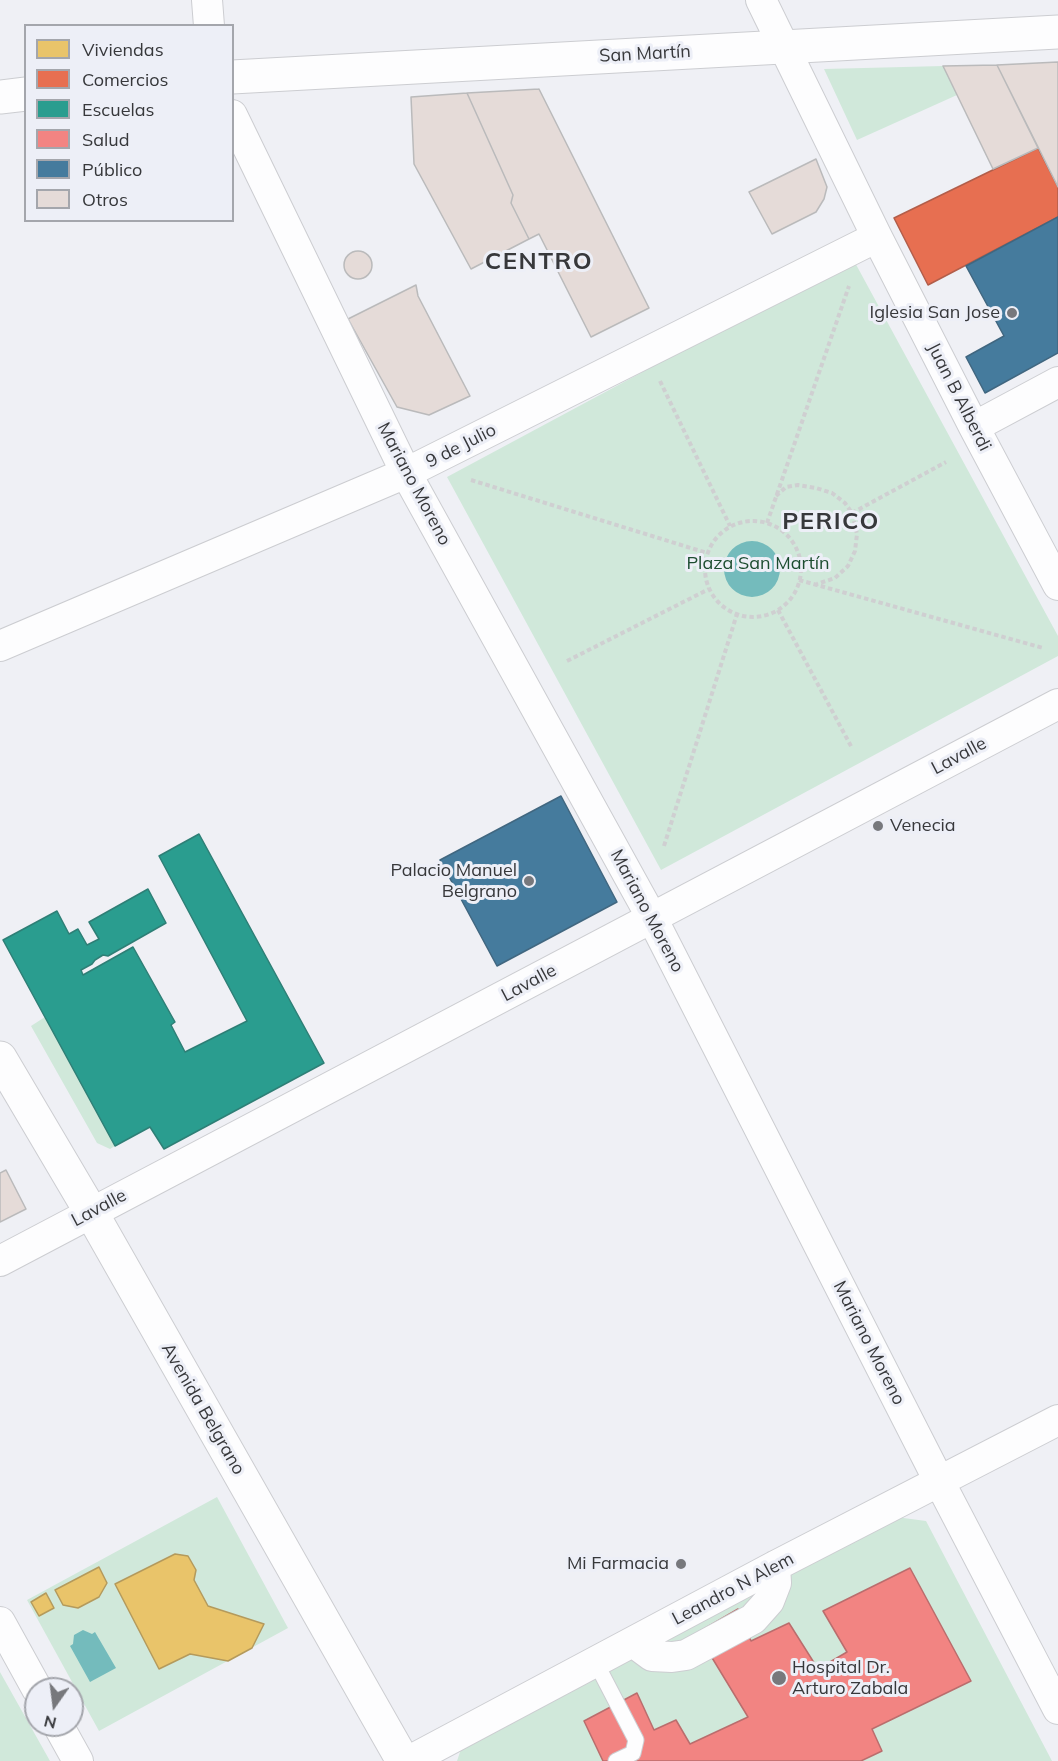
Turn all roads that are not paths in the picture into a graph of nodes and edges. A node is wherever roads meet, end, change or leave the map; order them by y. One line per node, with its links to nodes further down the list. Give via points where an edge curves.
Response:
1 (207, 0): 3 (street)
2 (760, 0): 5 (street, Juan B Alberdi)
3 (209, 24)
4 (1058, 32): 5 (main road, San Martín)
5 (784, 46): 6 (main road, San Martín); 10 (street, Juan B Alberdi)
6 (234, 76)
7 (24, 94): 8 (main road)
8 (0, 97)
9 (234, 119): 13 (street, Mariano Moreno)
10 (877, 237): 12 (street, Juan B Alberdi); 13 (street, 9 de Julio)
11 (1058, 382): 12 (street)
12 (974, 427): 14 (street, Juan B Alberdi)
13 (406, 473): 15 (street, 9 de Julio); 17 (street, Mariano Moreno)
14 (1058, 585)
15 (0, 646)
16 (1058, 704): 17 (street, Lavalle)
17 (652, 918): 19 (street, Lavalle); 22 (street, Mariano Moreno)
18 (0, 1058): 19 (main road, Avenida Belgrano)
19 (91, 1212): 20 (street, Lavalle); 29 (main road, Avenida Belgrano)
20 (0, 1261)
21 (1058, 1420): 22 (street, Leandro N Alem)
22 (939, 1481): 24 (street, Leandro N Alem); 26 (street, Mariano Moreno)
23 (0, 1622): 25 (street)
24 (595, 1661): 30 (street, Leandro N Alem); 31 (lane, via 636,1740 633,1753)
25 (31, 1677)
26 (1058, 1709)
27 (65, 1737): 28 (street)
28 (78, 1761)
29 (403, 1761)
30 (409, 1761)
31 (616, 1761)

